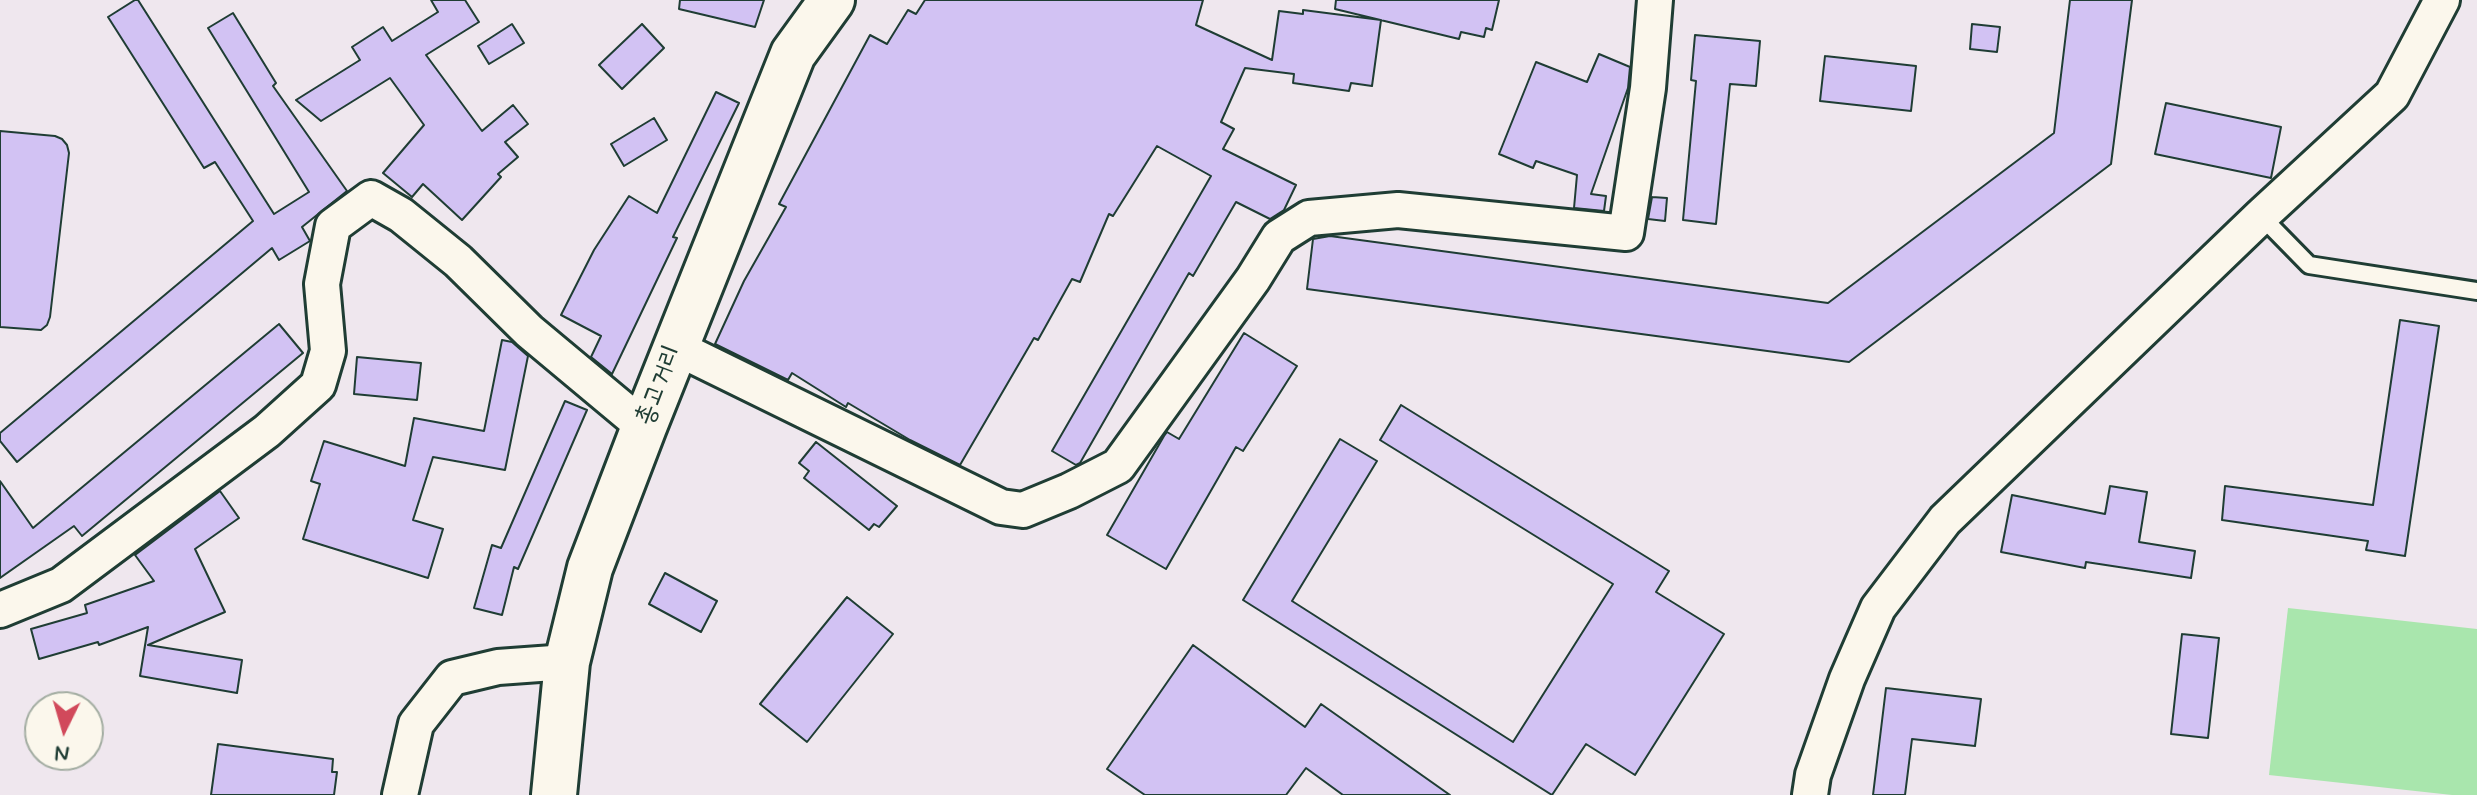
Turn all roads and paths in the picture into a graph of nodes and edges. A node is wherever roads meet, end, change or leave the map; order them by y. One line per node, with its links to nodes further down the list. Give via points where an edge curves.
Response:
1 (832, 0): 6 (street, 총고거리, via 793,54)
2 (1655, 0): 6 (street, via 1626,233 1398,210 1309,218 1279,237 1118,466 1023,510 1001,507)
3 (2442, 0): 4 (street, via 2392,95)
4 (2261, 216): 5 (lane, via 2309,265); 12 (street, via 1945,520 1878,608 1847,679)
5 (2477, 291)
6 (675, 347): 7 (street, 총고거리)
7 (644, 427): 8 (street, via 529,331 458,261 371,198 333,226 322,284 328,351 318,385 267,431 61,585); 9 (street, 총고거리, via 590,568)
8 (0, 610)
9 (567, 662): 10 (street, via 498,667 452,678 416,724); 11 (street, 총고거리)
10 (400, 795)
11 (554, 795)
12 (1810, 795)

